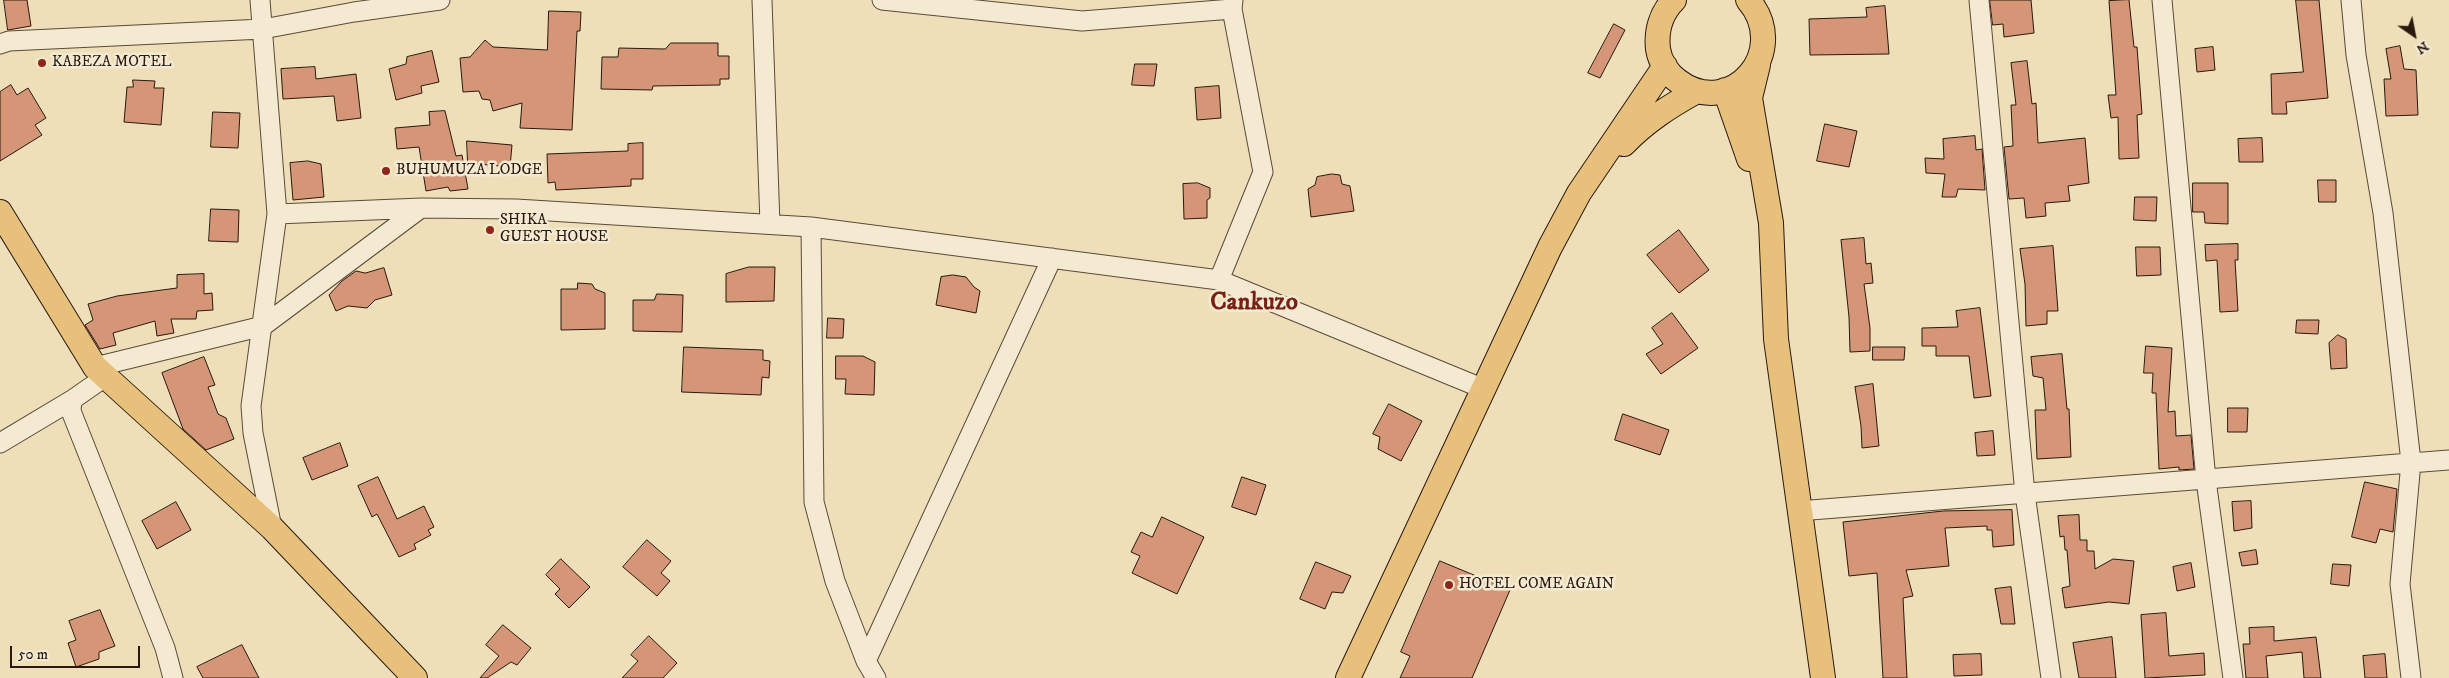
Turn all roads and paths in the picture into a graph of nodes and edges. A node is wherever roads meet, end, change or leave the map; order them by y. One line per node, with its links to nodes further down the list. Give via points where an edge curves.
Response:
1 (260, 0): 11 (street)
2 (440, 0): 11 (street)
3 (762, 0): 22 (street)
4 (882, 0): 10 (street, via 1082,20)
5 (1674, 0): 14 (main road, via 1664,13 1657,40)
6 (1748, 0): 13 (main road, via 1762,24 1763,52)
7 (1979, 0): 34 (street)
8 (2162, 0): 33 (street)
9 (2351, 0): 32 (street, via 2356,55 2383,213)
10 (1232, 5): 25 (street, via 1263,172)
11 (262, 28): 12 (street); 20 (street)
12 (0, 44)
13 (1758, 65): 15 (main road, via 1738,85); 21 (main road, via 1750,98)
14 (1665, 66): 16 (main road, via 1684,86); 17 (main road)
15 (1725, 90): 16 (main road); 21 (main road)
16 (1697, 91): 17 (main road, via 1637,130)
17 (1579, 193): 28 (main road, via 1550,247)
18 (421, 208): 20 (street); 22 (street, via 516,209); 26 (street)
19 (0, 212): 27 (main road)
20 (277, 214): 26 (street)
21 (1771, 222): 35 (main road, via 1776,339)
22 (770, 224): 23 (street)
23 (811, 227): 24 (street); 37 (street, via 814,502 835,581)
24 (1052, 258): 25 (street); 37 (street)
25 (1219, 280): 28 (street)
26 (264, 326): 27 (street); 36 (street, via 251,406 253,433)
27 (100, 372): 29 (street); 36 (main road)
28 (1484, 389): 41 (main road)
29 (72, 400): 30 (street); 38 (street, via 71,410 165,648)
30 (0, 442)
31 (2449, 460): 32 (street)
32 (2411, 462): 33 (street); 45 (street, via 2400,584)
33 (2206, 480): 34 (street); 44 (street)
34 (2025, 494): 35 (street); 43 (street)
35 (1798, 511): 42 (main road)
36 (272, 528): 39 (main road)
37 (866, 662): 40 (street)
38 (173, 678)
39 (415, 678)
40 (876, 678)
41 (1348, 678)
42 (1823, 678)
43 (2051, 678)
44 (2233, 678)
45 (2411, 678)

